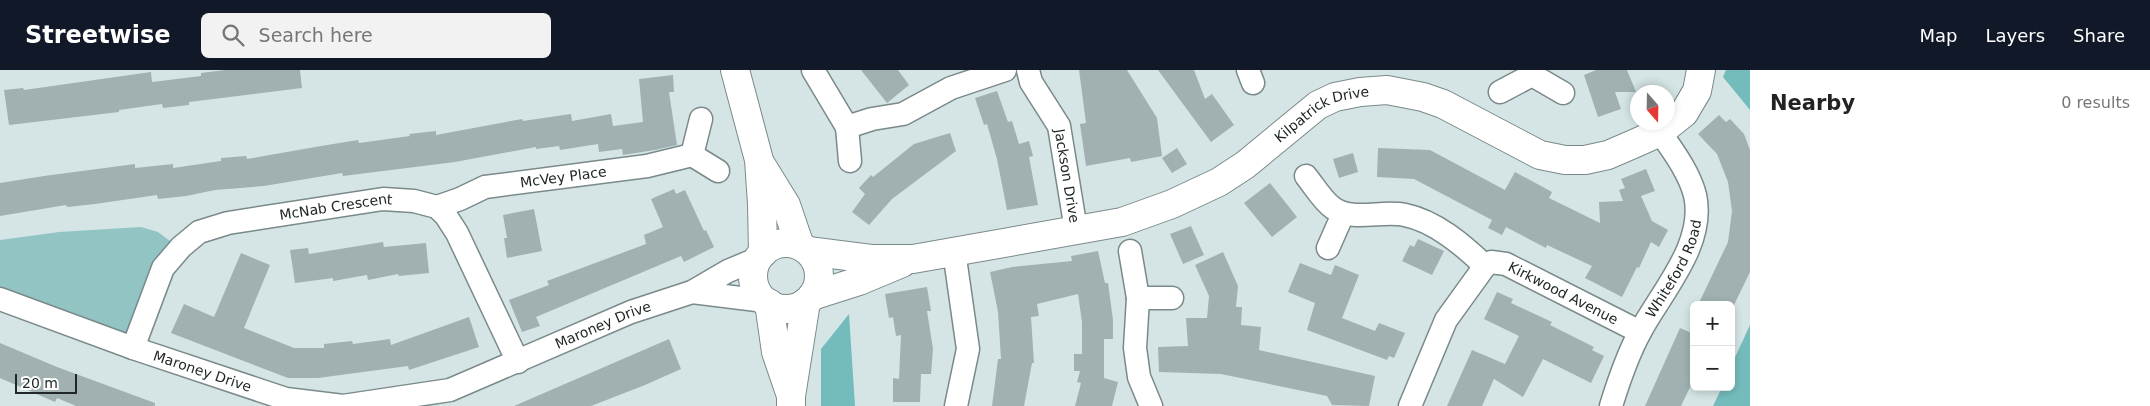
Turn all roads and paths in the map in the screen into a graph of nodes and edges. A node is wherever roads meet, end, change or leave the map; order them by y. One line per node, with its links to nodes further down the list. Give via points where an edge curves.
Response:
1 (735, 70): 13 (street)
2 (813, 70): 10 (street)
3 (1005, 70): 10 (street, via 951,88 903,114 872,119)
4 (1028, 70): 19 (street, Jackson Drive, via 1031,82 1060,126)
5 (1701, 70): 11 (street, Kilpatrick Drive, via 1697,91 1684,113)
6 (1532, 72): 7 (street); 8 (street)
7 (1500, 92)
8 (1563, 93)
9 (701, 119): 12 (street)
10 (847, 128): 14 (street)
11 (1660, 132): 19 (street, Kilpatrick Drive, via 1608,155 1565,160 1540,155 1443,104 1423,97 1387,90 1352,94 1318,104 1245,165 1211,186 1122,222); 33 (street, Whiteford Road, via 1678,159 1694,194 1696,228 1691,245)
12 (692, 154): 15 (street); 17 (street, McVey Place, via 647,166 485,187)
13 (758, 160): 21 (street, via 786,205); 24 (street, via 762,204)
14 (850, 161)
15 (718, 171)
16 (1306, 176): 18 (street, via 1331,207)
17 (437, 207): 34 (street, McNab Crescent, via 414,201 382,199 228,223 200,232 163,268); 35 (street, via 457,233)
18 (1342, 214): 20 (street); 26 (street, via 1406,215 1444,233)
19 (1076, 230): 22 (street, Kilpatrick Drive)
20 (1328, 248)
21 (804, 249): 24 (street, via 782,243); 25 (street, Kilpatrick Drive, via 872,259); 31 (street, via 818,267 817,287)
22 (954, 251): 25 (street, Kilpatrick Drive); 38 (street, via 968,349)
23 (1130, 251): 28 (street)
24 (761, 256): 27 (street, Maroney Drive); 32 (street, via 754,272 754,283)
25 (913, 259): 31 (street, Kilpatrick Drive)
26 (1485, 266): 33 (street, Kirkwood Avenue, via 1491,262 1506,264); 40 (street, via 1446,320)
27 (692, 292): 32 (street, Maroney Drive); 35 (street, Maroney Drive, via 631,312)
28 (1138, 298): 29 (street); 39 (street, via 1135,348 1139,377)
29 (1172, 298)
30 (0, 299): 34 (street, Maroney Drive)
31 (809, 299): 32 (street, via 790,309); 36 (street)
32 (767, 302): 36 (street, via 776,352)
33 (1640, 332): 41 (street, Whiteford Road, via 1622,368)
34 (133, 348): 37 (street, Maroney Drive, via 286,399 343,406)
35 (518, 362): 37 (street, Maroney Drive, via 450,390)
36 (791, 401)
37 (394, 403)
38 (956, 406)
39 (1151, 406)
40 (1410, 406)
41 (1611, 406)

